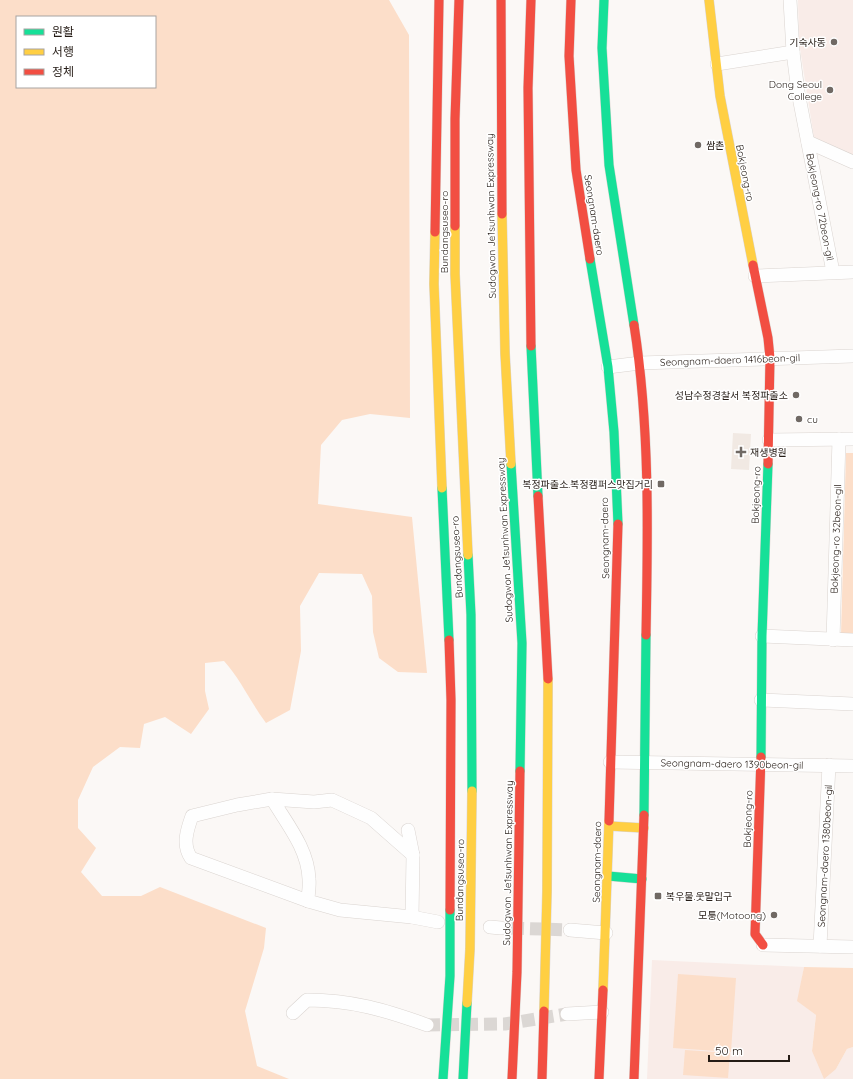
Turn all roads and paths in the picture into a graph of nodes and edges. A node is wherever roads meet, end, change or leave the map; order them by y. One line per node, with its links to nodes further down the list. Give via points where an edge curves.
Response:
1 (439, 0): 52 (main road, Bundangsuseo-ro, via 434,284 451,700 450,976)
2 (459, 0): 53 (main road, Bundangsuseo-ro, via 455,274 471,615 472,774 470,949)
3 (501, 0): 54 (main road, Sudogwon Je1sunhwan Expressway, via 505,353 522,644 517,972)
4 (532, 0): 55 (main road, via 528,88 531,367 548,673 547,891)
5 (571, 0): 19 (main road, Seongnam-daero, via 569,56 576,170)
6 (604, 0): 18 (main road, via 602,48 609,165)
7 (709, 0): 10 (main road, Bokjeong-ro)
8 (790, 0): 9 (street, Bokjeong-ro 72beon-gil)
9 (793, 52): 10 (street); 11 (street, Bokjeong-ro 72beon-gil)
10 (717, 64): 15 (main road, Bokjeong-ro, via 721,104)
11 (808, 142): 12 (street, Bokjeong-ro 72beon-gil); 13 (street, Bokjeong-ro 72beon-gil)
12 (853, 162)
13 (833, 272): 14 (street); 15 (street)
14 (853, 272)
15 (755, 276): 17 (main road, Bokjeong-ro)
16 (853, 356): 17 (street, Seongnam-daero 1416beon-gil)
17 (770, 358): 18 (street, Seongnam-daero 1416beon-gil); 22 (main road, Bokjeong-ro)
18 (640, 363): 19 (street, Seongnam-daero 1416beon-gil); 29 (main road, via 648,519)
19 (608, 367): 28 (main road, Seongnam-daero, via 618,527)
20 (839, 439): 21 (street); 22 (street); 24 (street, Bokjeong-ro 32beon-gil)
21 (853, 439)
22 (769, 440): 23 (main road, Bokjeong-ro)
23 (762, 636): 24 (street); 26 (main road, Bokjeong-ro)
24 (833, 640): 25 (street)
25 (853, 640)
26 (761, 700): 27 (street); 30 (main road, Bokjeong-ro)
27 (853, 704)
28 (610, 762): 29 (street, Seongnam-daero 1390beon-gil); 34 (main road, Seongnam-daero)
29 (644, 763): 30 (street, Seongnam-daero 1390beon-gil); 35 (main road)
30 (761, 765): 31 (street, Seongnam-daero 1390beon-gil); 45 (main road, Bokjeong-ro, via 755,934)
31 (829, 765): 32 (street, Seongnam-daero 1390beon-gil); 46 (street, Seongnam-daero 1380beon-gil)
32 (853, 766)
33 (272, 799): 37 (street, via 314,802 332,800 371,818); 40 (street, via 306,858 310,878); 40 (street, via 192,816 186,832 186,852 191,858)
34 (609, 826): 35 (main road); 38 (main road, Seongnam-daero)
35 (644, 828): 39 (main road)
36 (408, 830): 37 (street)
37 (413, 855): 41 (street)
38 (608, 876): 39 (main road); 44 (main road, Seongnam-daero)
39 (642, 879): 57 (main road)
40 (308, 901): 41 (street, via 340,910)
41 (412, 917): 42 (street)
42 (438, 922)
43 (570, 930): 44 (street)
44 (606, 933): 48 (main road, Seongnam-daero)
45 (763, 945): 46 (street)
46 (820, 946): 47 (street)
47 (853, 947)
48 (602, 1012): 50 (street); 56 (main road, Seongnam-daero)
49 (293, 1013): 51 (street, via 307,1000 357,1003)
50 (567, 1014)
51 (427, 1025)
52 (443, 1079)
53 (463, 1079)
54 (512, 1079)
55 (542, 1079)
56 (599, 1079)
57 (634, 1079)

